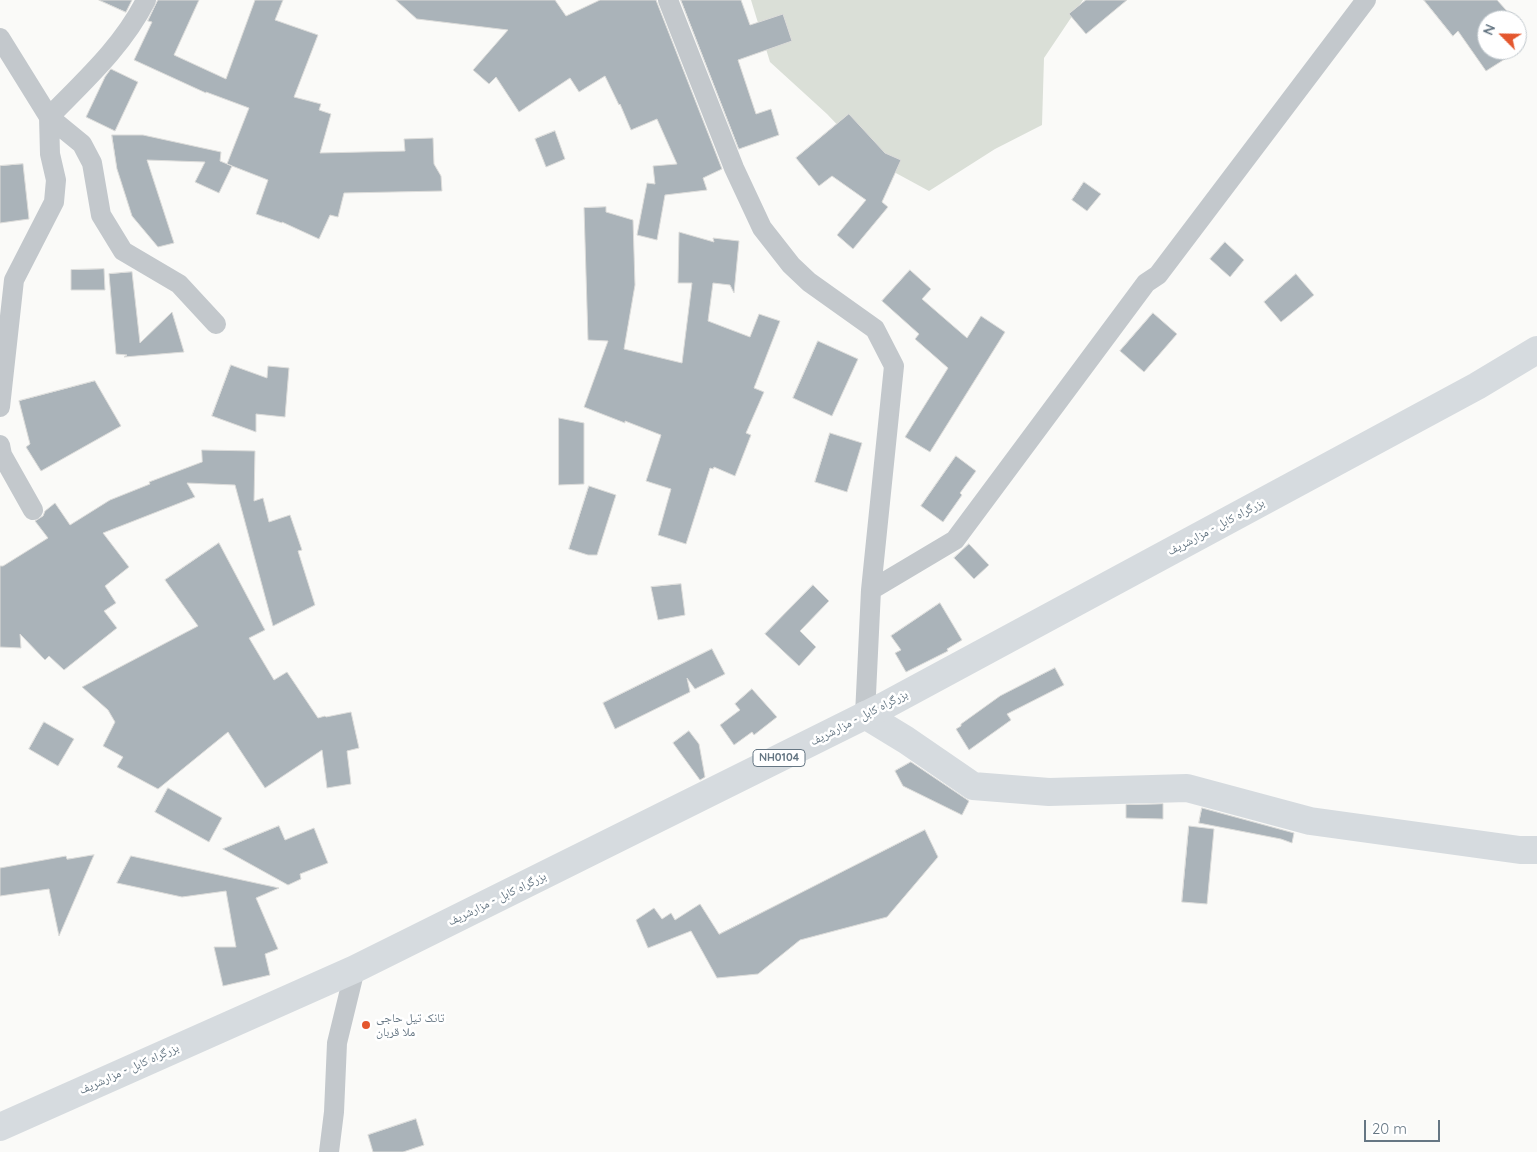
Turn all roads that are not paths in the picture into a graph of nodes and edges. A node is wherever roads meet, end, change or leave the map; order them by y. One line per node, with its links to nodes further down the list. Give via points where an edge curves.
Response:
1 (146, 0): 5 (street, via 113,51)
2 (668, 0): 11 (street, via 734,168 762,228 809,282 875,329 894,366)
3 (1366, 0): 11 (street, via 1158,275 1146,284 955,540)
4 (0, 38): 5 (street)
5 (49, 117): 6 (street, via 82,144 92,163 102,215 124,251 179,284); 8 (street, via 50,154 56,180 54,202 14,280)
6 (216, 324)
7 (1537, 350): 12 (main road, بزرگراه کابل - مزارشریف / NH0104, via 1468,391)
8 (0, 408)
9 (0, 445): 10 (street, via 2,455)
10 (34, 510)
11 (871, 590): 12 (street)
12 (865, 715): 13 (main road, via 973,786 1049,792 1187,788 1310,821); 14 (main road, بزرگراه کابل - مزارشریف / NH0104)
13 (1537, 850)
14 (355, 969): 15 (main road, بزرگراه کابل - مزارشریف / NH0104); 16 (street, via 336,1043)
15 (0, 1126)
16 (329, 1152)

